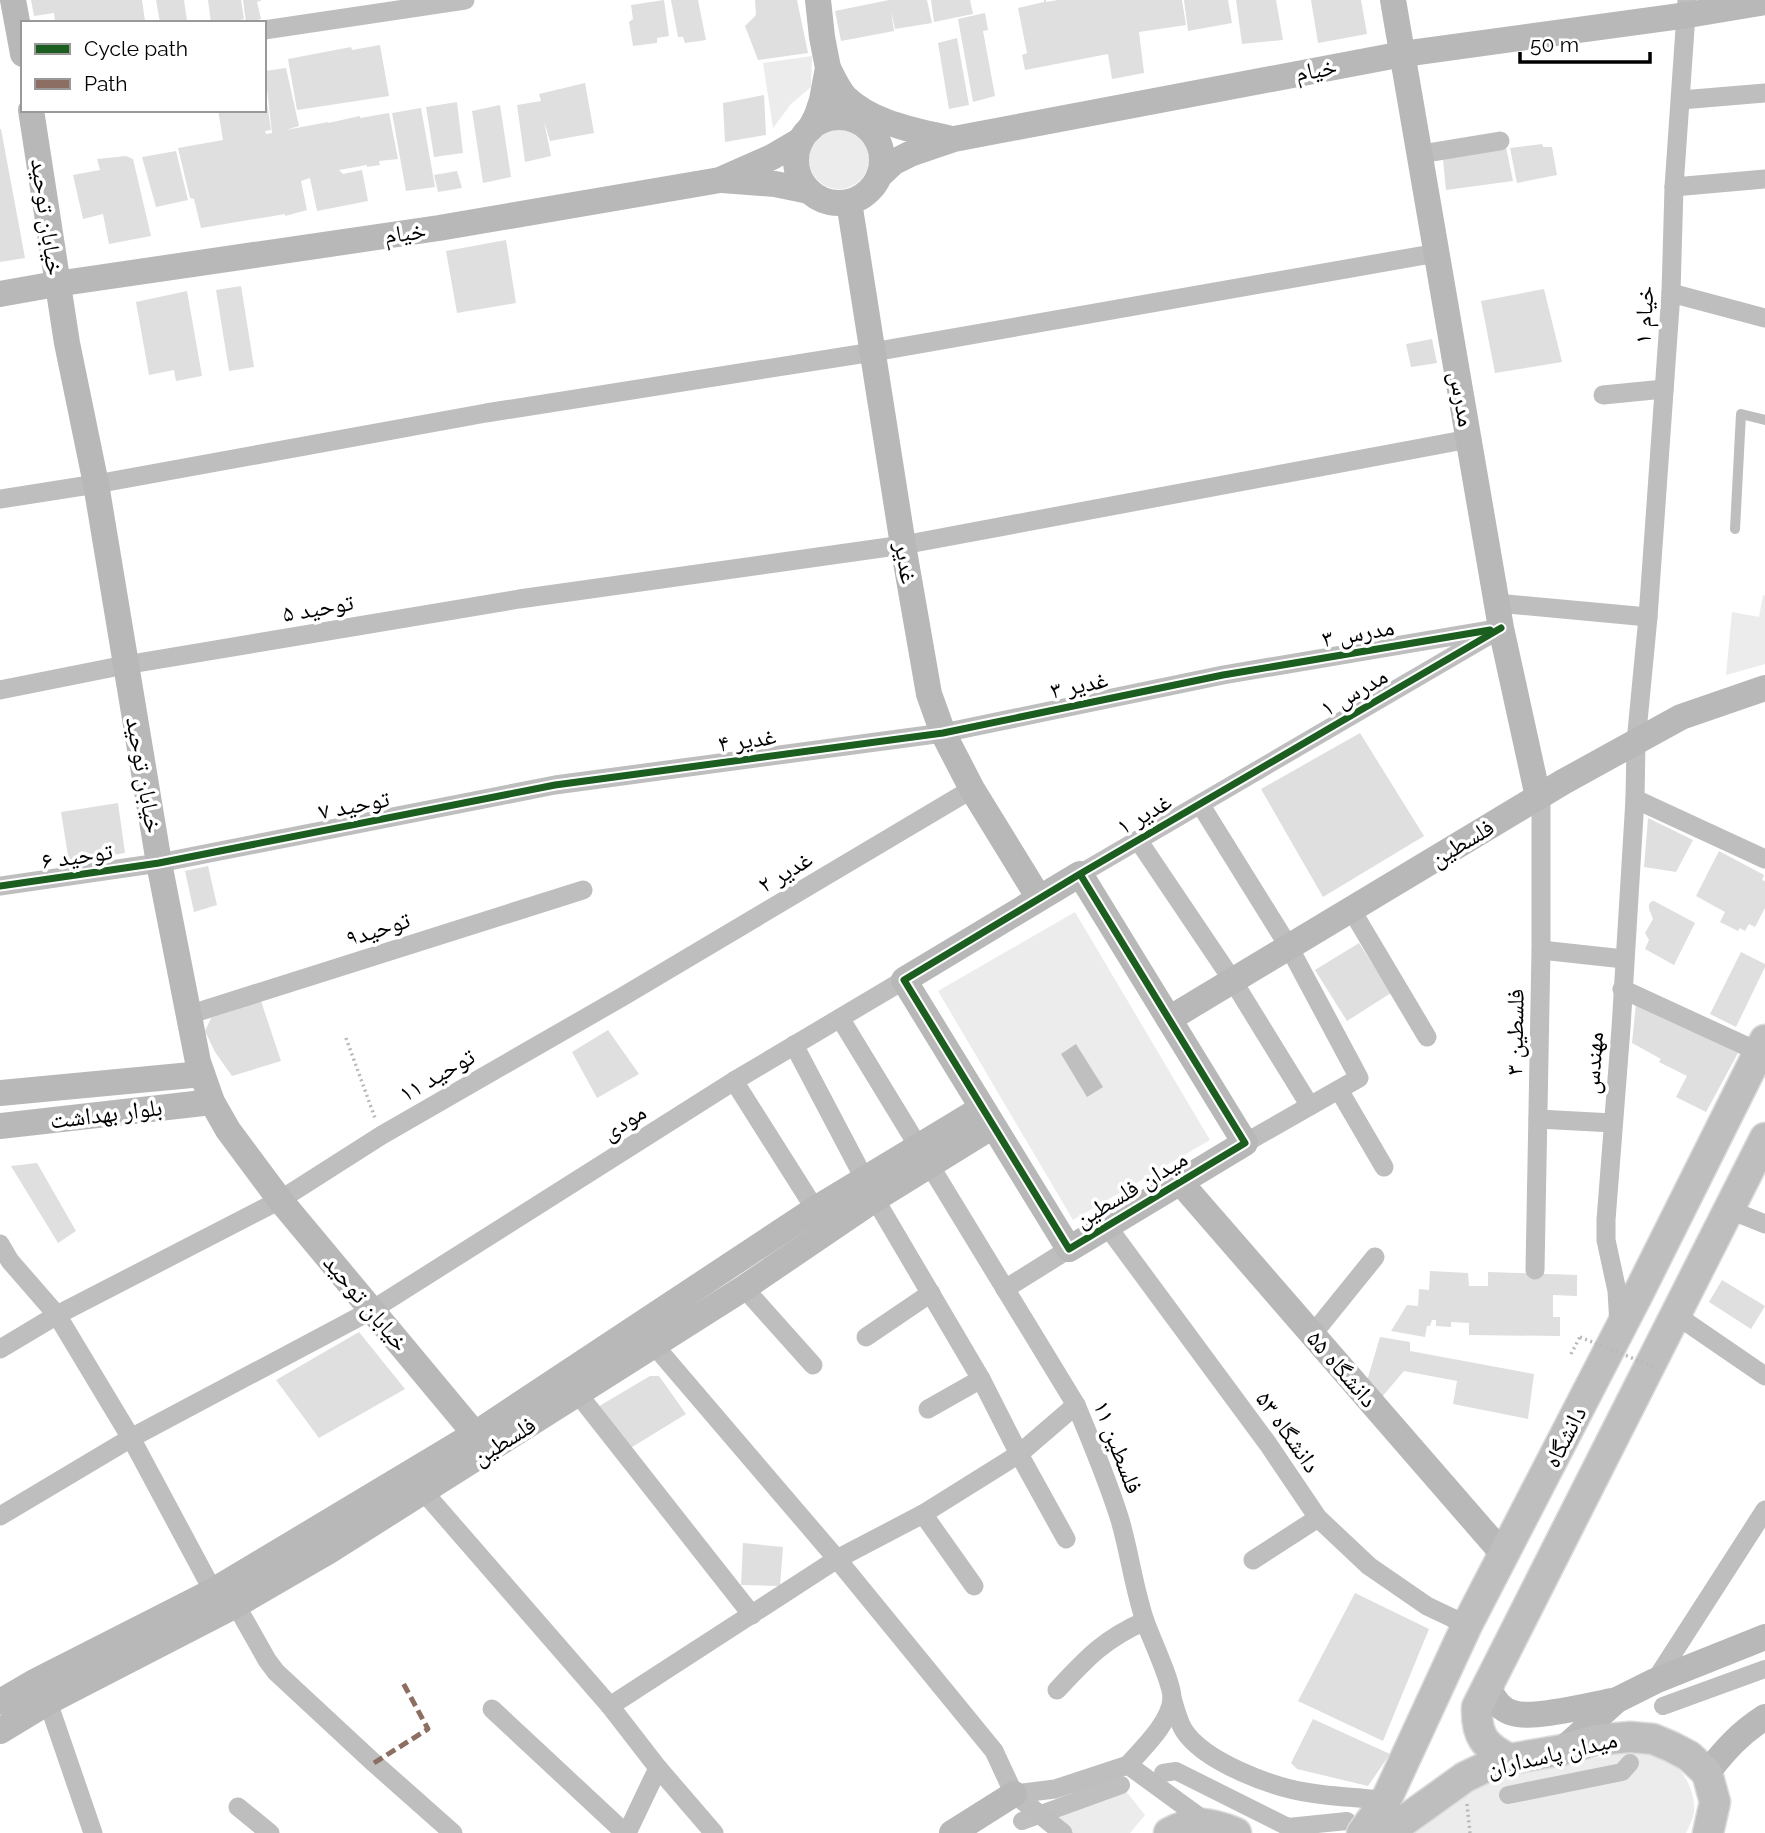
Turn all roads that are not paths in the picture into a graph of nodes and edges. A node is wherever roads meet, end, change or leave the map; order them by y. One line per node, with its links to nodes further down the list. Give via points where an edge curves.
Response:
1 (13, 0): 8 (street)
2 (465, 0): 7 (street)
3 (818, 0): 10 (street)
4 (1393, 0): 9 (street, مدرس)
5 (1765, 2): 6 (street, خیام)
6 (1687, 7): 9 (street, خیام); 12 (street, خیام ۱)
7 (266, 30)
8 (21, 43)
9 (1403, 54): 15 (street, خیام); 17 (street, مدرس)
10 (828, 68): 14 (street, via 817,115); 15 (street, via 845,96 862,110 903,128)
11 (1765, 93): 12 (street)
12 (1681, 100): 21 (street, خیام ۱)
13 (31, 112): 25 (street, خیابان توحید)
14 (805, 134): 18 (street, via 835,117 864,125 881,149); 20 (street, خیام, via 778,153); 22 (street, via 796,153 796,167)
15 (954, 139): 18 (street, خیام, via 910,154)
16 (1500, 141): 17 (street)
17 (1420, 154): 24 (street, مدرس)
18 (879, 176): 23 (street, via 872,188)
19 (1765, 179): 21 (street)
20 (720, 180): 22 (street); 25 (street, خیام, via 439,228)
21 (1674, 187): 27 (street, خیام ۱)
22 (809, 191): 23 (street, via 834,203)
23 (849, 202): 29 (street, غدیر)
24 (1437, 253): 29 (street); 33 (street, مدرس)
25 (56, 284): 26 (street, خیام); 34 (street, خیابان توحید)
26 (0, 293)
27 (1671, 293): 28 (street); 30 (street, خیام ۱)
28 (1765, 318)
29 (873, 352): 34 (street, via 486,413); 37 (street, غدیر)
30 (1664, 389): 31 (street); 39 (street, خیام ۱)
31 (1602, 395)
32 (1765, 420): 36 (lane, via 1741,414)
33 (1469, 439): 37 (street, توحید ۵); 38 (street, مدرس)
34 (96, 484): 35 (street); 40 (street, خیابان توحید)
35 (0, 499)
36 (1735, 529)
37 (903, 545): 40 (street, توحید ۵, via 519,599); 44 (street, غدیر, via 929,694)
38 (1499, 616): 39 (street, مدرس ۳); 41 (street, مدرس ۳); 47 (street, مدرس ۱); 49 (street, مدرس)
39 (1648, 617): 45 (street, خیام ۱)
40 (125, 665): 43 (street, توحید ۵); 54 (street, خیابان توحید)
41 (1223, 675): 44 (street, غدیر ۳)
42 (1765, 688): 45 (street, فلسطین, via 1681,717)
43 (0, 690)
44 (943, 733): 46 (street, غدیر ۴); 48 (street, غدیر)
45 (1636, 742): 49 (street, فلسطین); 50 (street, مهندس)
46 (555, 785): 54 (street, توحید ۷)
47 (1227, 788): 51 (street, غدیر ۱)
48 (972, 789): 58 (street, غدیر); 66 (street, غدیر ۲)
49 (1539, 796): 59 (street, فلسطین); 61 (street, فلسطین ۳)
50 (1635, 799): 53 (street); 62 (street, مهندس)
51 (1200, 804): 52 (street, غدیر ۱); 60 (street)
52 (1138, 840): 55 (street, غدیر ۱); 64 (street)
53 (1765, 859)
54 (159, 863): 56 (street, توحید ۶); 67 (street, خیابان توحید)
55 (1080, 874): 58 (street); 69 (street)
56 (0, 886)
57 (583, 890): 67 (street, توحید۹)
58 (1039, 898): 63 (street)
59 (1351, 909): 60 (street, فلسطین); 70 (street)
60 (1289, 947): 64 (street, فلسطین); 75 (street, via 1359,1078)
61 (1541, 950): 62 (street); 80 (street, فلسطین ۳)
62 (1624, 959): 65 (street, مهندس)
63 (904, 980): 68 (street, مودی); 79 (street, میدان فلسطین)
64 (1233, 981): 69 (street, فلسطین); 78 (street)
65 (1622, 989): 72 (street); 81 (street, مهندس)
66 (622, 997): 89 (street, توحید ۱۱, via 382,1135)
67 (188, 1015): 73 (street, خیابان توحید)
68 (839, 1018): 71 (street, مودی); 85 (street, فلسطین ۱۱)
69 (1169, 1019): 84 (street)
70 (1427, 1037)
71 (794, 1045): 74 (street, مودی); 88 (street)
72 (1762, 1046): 104 (main road, دانشگاه)
73 (202, 1074): 76 (street, بلوار بهداشت); 77 (street, خیابان توحید)
74 (734, 1081): 90 (street); 101 (street, مودی)
75 (1339, 1090): 78 (street); 86 (street)
76 (0, 1093)
77 (212, 1102): 82 (street, بلوار بهداشت); 89 (street, خیابان توحید)
78 (1310, 1106): 84 (street)
79 (988, 1117): 85 (street, فلسطین); 94 (street, میدان فلسطین)
80 (1538, 1119): 81 (street); 97 (street, فلسطین ۳)
81 (1614, 1123): 104 (street, مهندس, via 1606,1240)
82 (0, 1126)
83 (1765, 1138): 91 (main road, دانشگاه)
84 (1245, 1143): 87 (street, میدان فلسطین)
85 (923, 1157): 88 (street, فلسطین); 99 (street, فلسطین ۱۱)
86 (1384, 1167)
87 (1180, 1182): 93 (street, میدان فلسطین); 105 (street, دانشگاه ۵۵)
88 (870, 1189): 90 (street, فلسطین); 98 (street, فلسطین); 100 (street)
89 (280, 1200): 101 (street, خیابان توحید); 102 (street, توحید ۱۱)
90 (815, 1209): 115 (street, فلسطین)
91 (1730, 1209): 92 (street); 103 (main road, دانشگاه)
92 (1765, 1224)
93 (1107, 1226): 94 (street, میدان فلسطین); 122 (street, دانشگاه ۵۳)
94 (1069, 1249): 99 (street)
95 (3, 1257): 102 (street)
96 (1375, 1257): 105 (street)
97 (1535, 1270)
98 (744, 1288): 107 (street, فلسطین); 109 (street)
99 (1005, 1289): 113 (street, فلسطین ۱۱)
100 (930, 1293): 106 (street); 111 (street)
101 (372, 1310): 115 (street, خیابان توحید); 116 (street, مودی)
102 (57, 1315): 108 (street, توحید ۱۱); 116 (street)
103 (1676, 1315): 110 (street); 136 (main road, دانشگاه)
104 (1620, 1329): 125 (main road, دانشگاه)
105 (1312, 1335): 125 (street, دانشگاه ۵۵)
106 (866, 1337)
107 (654, 1345): 112 (street, فلسطین); 126 (street)
108 (0, 1349)
109 (813, 1365)
110 (1765, 1376)
111 (981, 1379): 114 (street); 117 (street)
112 (578, 1394): 118 (street, فلسطین); 131 (street)
113 (1076, 1405): 117 (street); 132 (street, فلسطین ۱۱, via 1120,1520)
114 (928, 1409)
115 (475, 1433): 124 (street, فلسطین)
116 (131, 1438): 121 (street, مودی); 129 (street)
117 (1018, 1454): 120 (street); 123 (street)
118 (423, 1491): 124 (street, فلسطین); 142 (street)
119 (1765, 1510): 135 (street)
120 (923, 1514): 126 (street); 128 (street)
121 (0, 1516)
122 (1318, 1518): 127 (street); 133 (street, دانشگاه ۵۳, via 1369,1566 1427,1606)
123 (1066, 1539)
124 (322, 1540): 129 (street, فلسطین); 130 (street, فلسطین)
125 (1504, 1555): 133 (main road, دانشگاه)
126 (837, 1559): 131 (street); 151 (street, via 994,1751)
127 (1253, 1560)
128 (974, 1586)
129 (212, 1591): 138 (street, فلسطین)
130 (236, 1605): 138 (street, فلسطین); 158 (street, via 276,1672)
131 (752, 1615): 142 (street)
132 (1145, 1621): 137 (street, via 1090,1654); 139 (street, فلسطین ۱۱)
133 (1467, 1625): 152 (main road, دانشگاه)
134 (1765, 1637): 135 (street)
135 (1654, 1681): 140 (street)
136 (1487, 1687): 140 (street, via 1498,1704 1511,1713 1527,1715); 147 (main road, دانشگاه, via 1477,1707 1476,1723 1482,1740)
137 (1057, 1690)
138 (42, 1691): 141 (street, فلسطین); 145 (street, فلسطین); 156 (street)
139 (1172, 1698): 148 (street, via 1151,1740); 152 (street, فلسطین ۱۱, via 1182,1728 1195,1743 1252,1777 1308,1793)
140 (1617, 1700): 146 (street)
141 (0, 1702)
142 (610, 1706): 149 (street)
143 (492, 1709): 159 (street)
144 (1765, 1717): 150 (street, via 1728,1746)
145 (0, 1731)
146 (1562, 1750): 147 (main road, میدان پاسداران); 150 (main road, میدان پاسداران, via 1596,1740 1653,1739 1689,1756)
147 (1510, 1759): 165 (main road, میدان پاسداران, via 1465,1777)
148 (1128, 1765): 151 (street, via 1055,1789); 155 (street)
149 (658, 1768): 159 (street); 160 (street)
150 (1707, 1773): 153 (main road)
151 (1014, 1794): 161 (street); 162 (street)
152 (1386, 1800): 164 (main road, دانشگاه)
153 (1715, 1802): 166 (main road); 167 (street)
154 (238, 1807): 157 (street)
155 (1223, 1829): 163 (main road, via 1186,1825)
156 (93, 1833)
157 (270, 1833)
158 (453, 1833)
159 (626, 1833)
160 (714, 1833)
161 (952, 1833)
162 (1063, 1833)
163 (1169, 1833)
164 (1362, 1833)
165 (1387, 1833)
166 (1708, 1833)
167 (1717, 1833)

